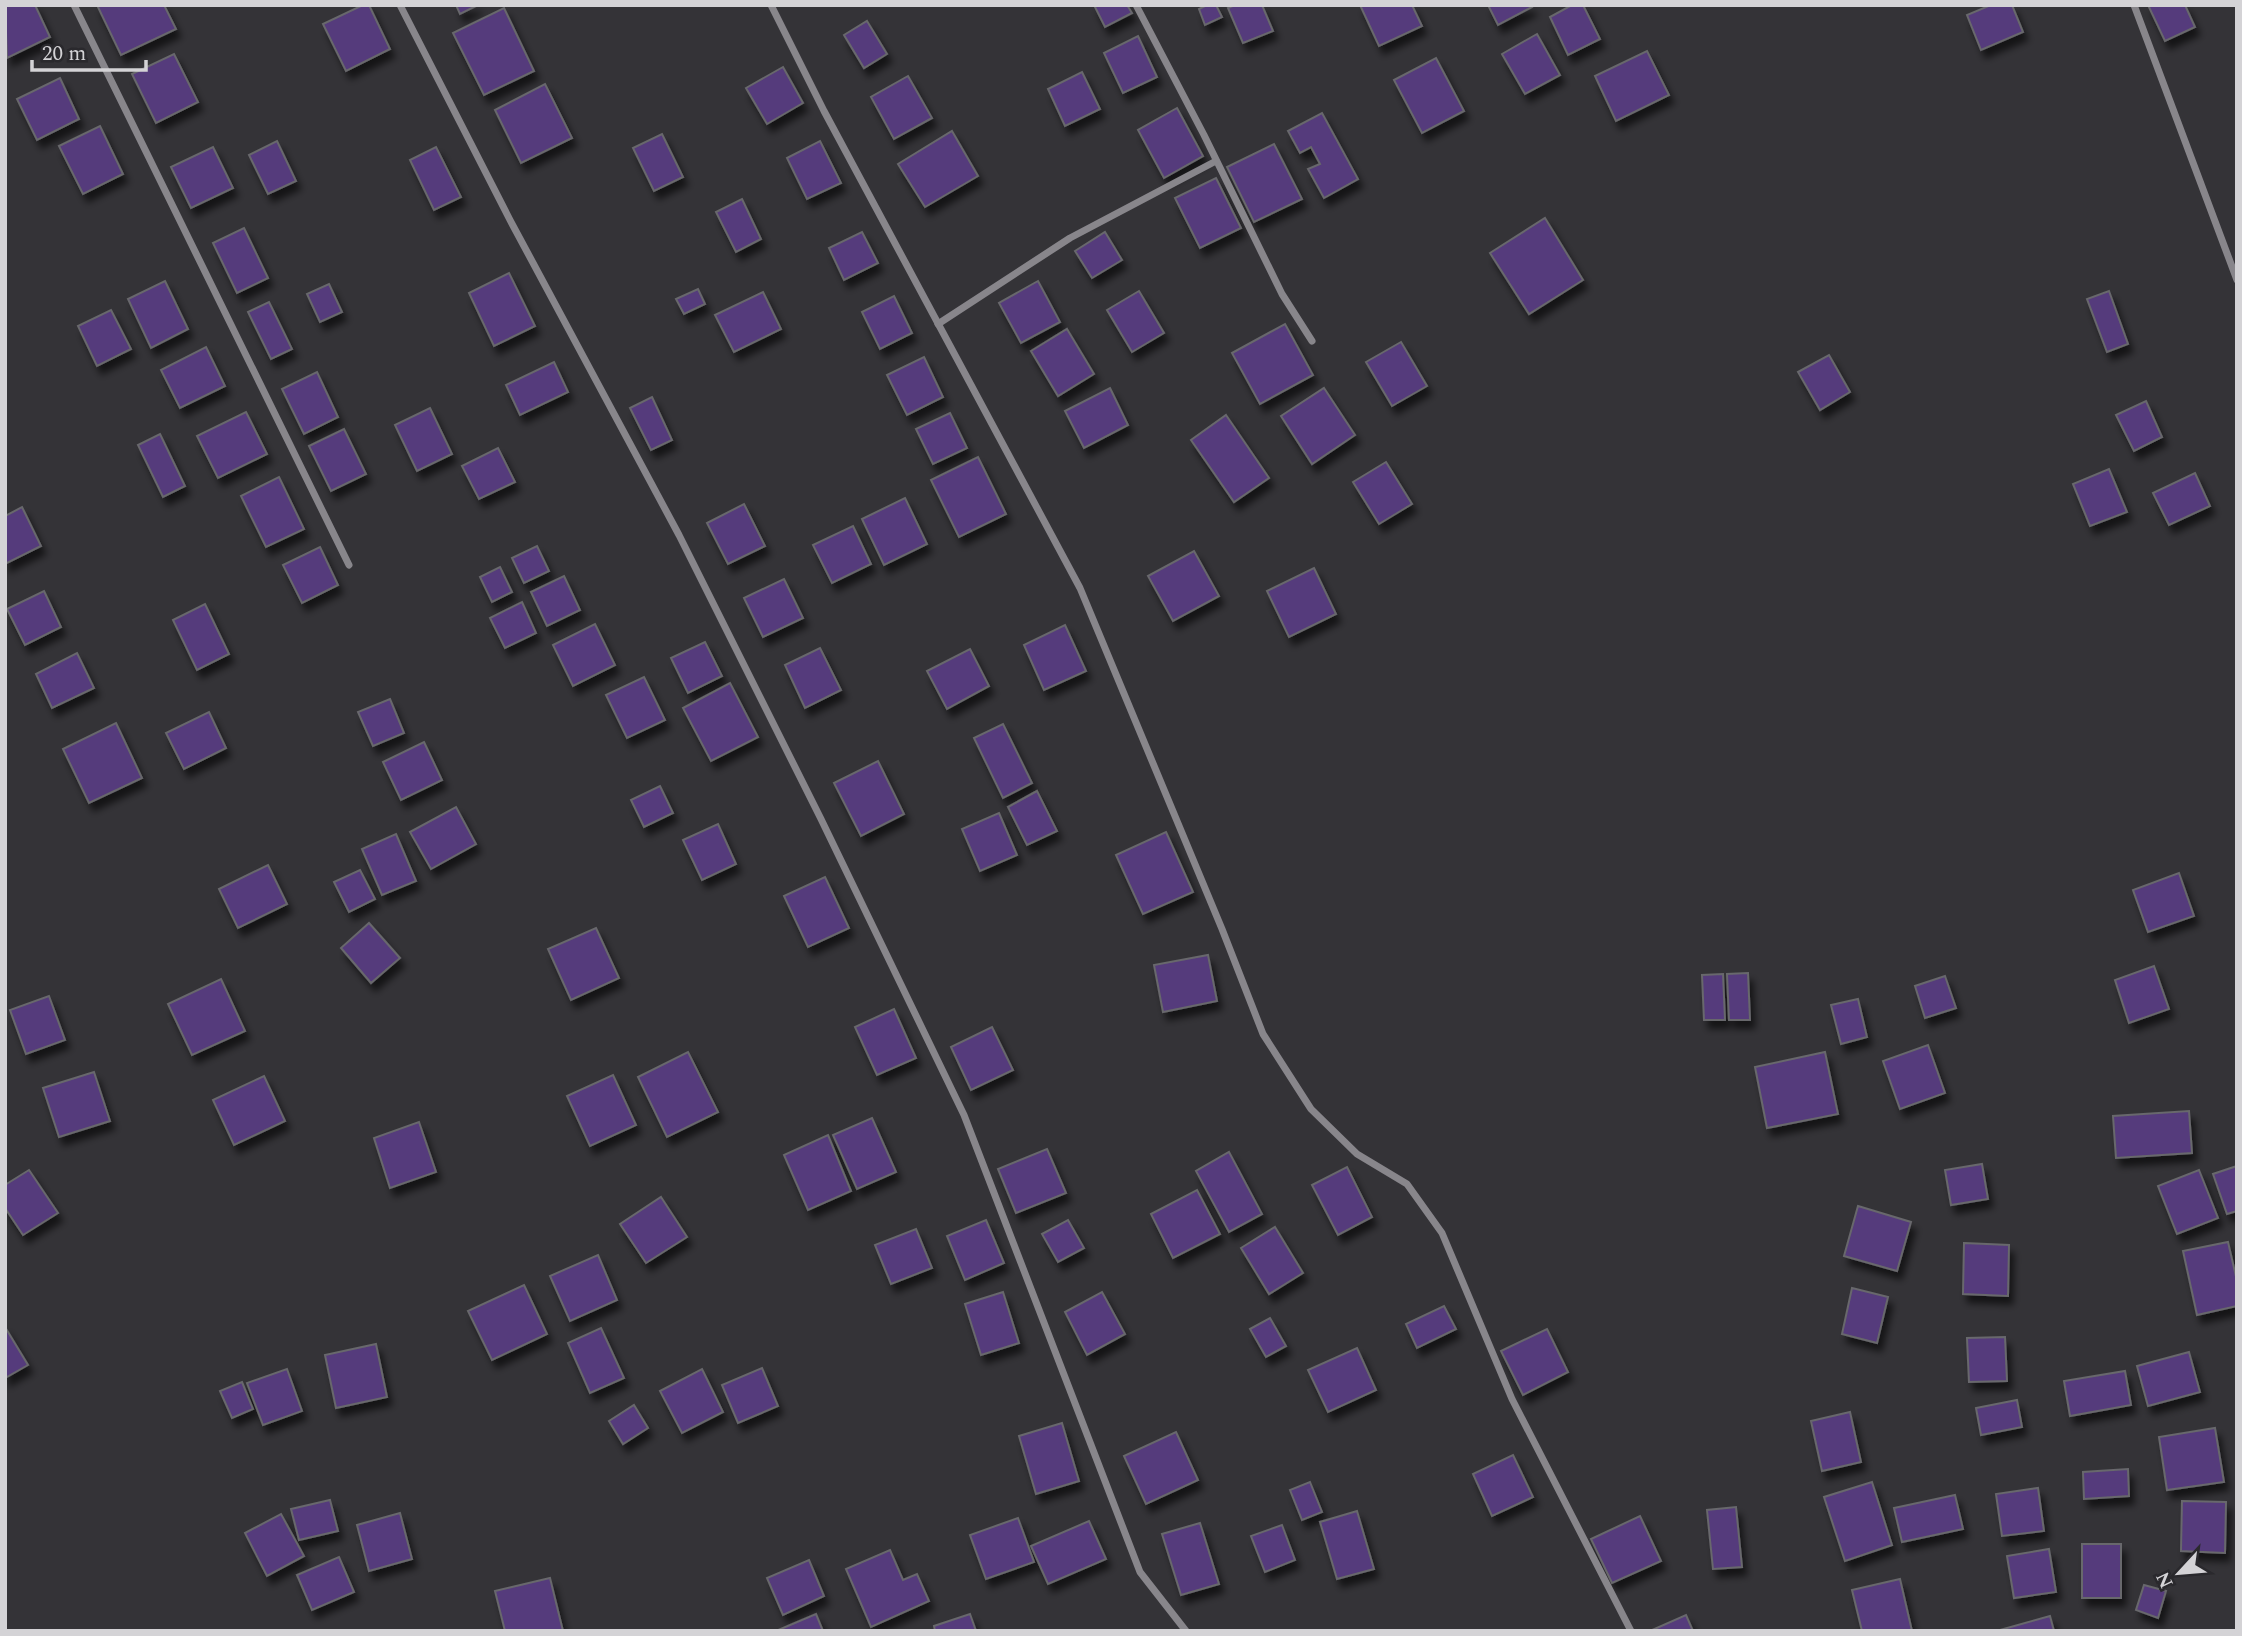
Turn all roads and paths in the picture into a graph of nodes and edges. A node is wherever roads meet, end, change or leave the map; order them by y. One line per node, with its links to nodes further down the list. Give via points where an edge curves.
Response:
1 (74, 5): 10 (street)
2 (400, 5): 11 (street, via 679,536 821,819 964,1115 1140,1572)
3 (771, 5): 8 (street)
4 (1136, 5): 6 (street)
5 (2134, 5): 7 (street)
6 (1216, 161): 8 (street, via 1070,237); 9 (street, via 1282,294)
7 (2237, 280)
8 (938, 324): 12 (street, via 1080,588 1263,1034 1311,1109 1357,1154 1407,1184 1442,1233 1512,1399)
9 (1312, 341)
10 (349, 565)
11 (1186, 1631)
12 (1631, 1631)

